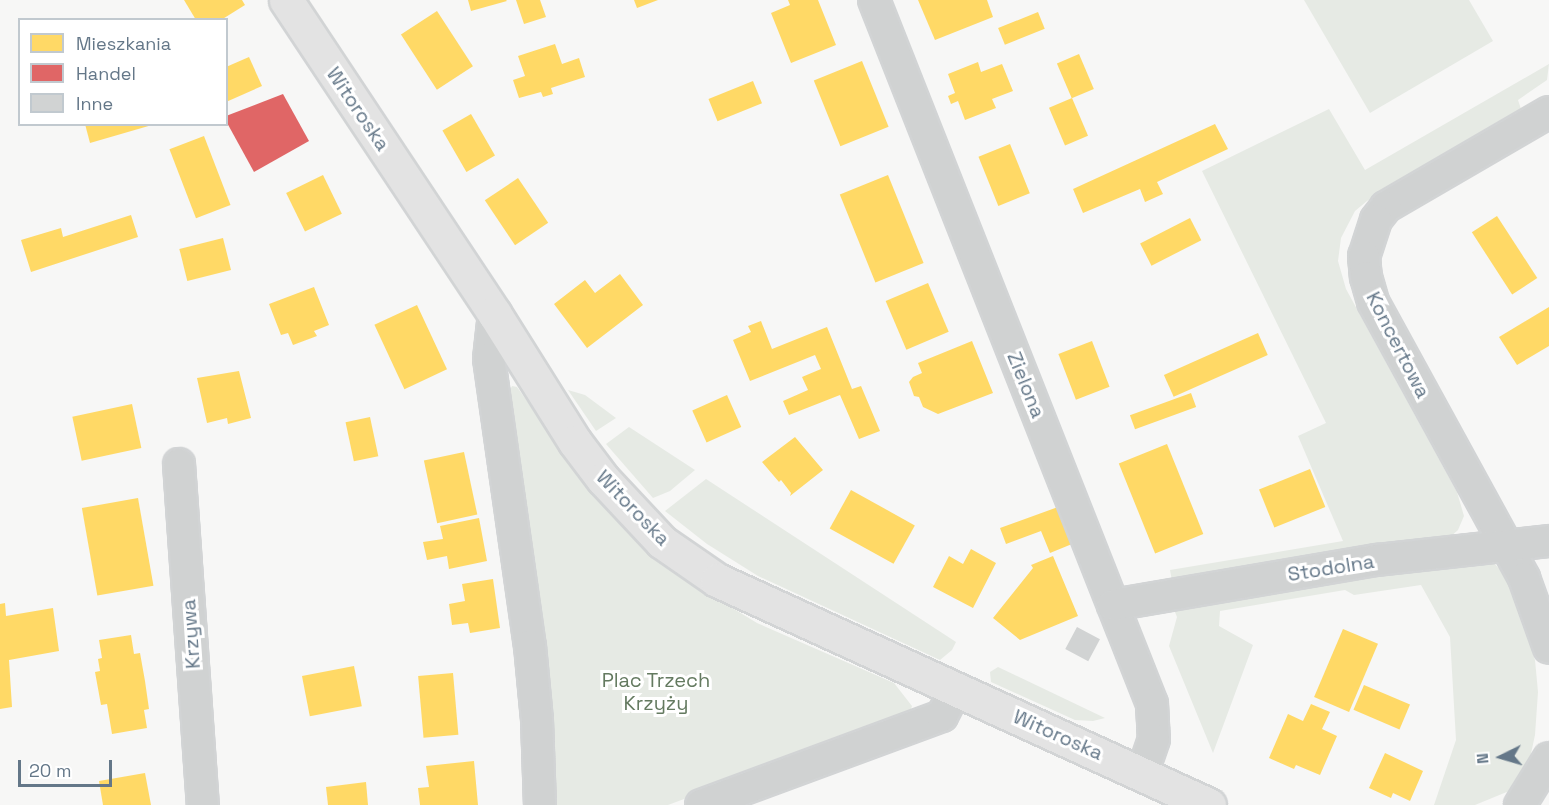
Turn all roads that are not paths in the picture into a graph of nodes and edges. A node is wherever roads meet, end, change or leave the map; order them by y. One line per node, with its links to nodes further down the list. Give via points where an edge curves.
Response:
1 (286, 0): 4 (main road, Witoroska)
2 (874, 0): 8 (street, Zielona)
3 (1549, 112): 7 (street, Koncertowa, via 1386,207 1376,220 1365,256 1373,302)
4 (494, 313): 10 (main road, Witoroska, via 574,442 662,542 717,580); 14 (street, via 489,359 530,646)
5 (179, 464): 13 (street, Krzywa)
6 (1549, 541): 7 (street, Stodolna)
7 (1506, 545): 8 (street, Stodolna, via 1377,560); 9 (street, Koncertowa, via 1524,579)
8 (1113, 605): 12 (street, Zielona, via 1152,704 1154,740)
9 (1549, 648)
10 (955, 690): 12 (main road, Witoroska); 15 (street, via 942,716)
11 (1549, 758): 17 (street)
12 (1142, 772): 16 (main road, Witoroska)
13 (203, 805)
14 (540, 805)
15 (700, 805)
16 (1209, 805)
17 (1520, 805)

